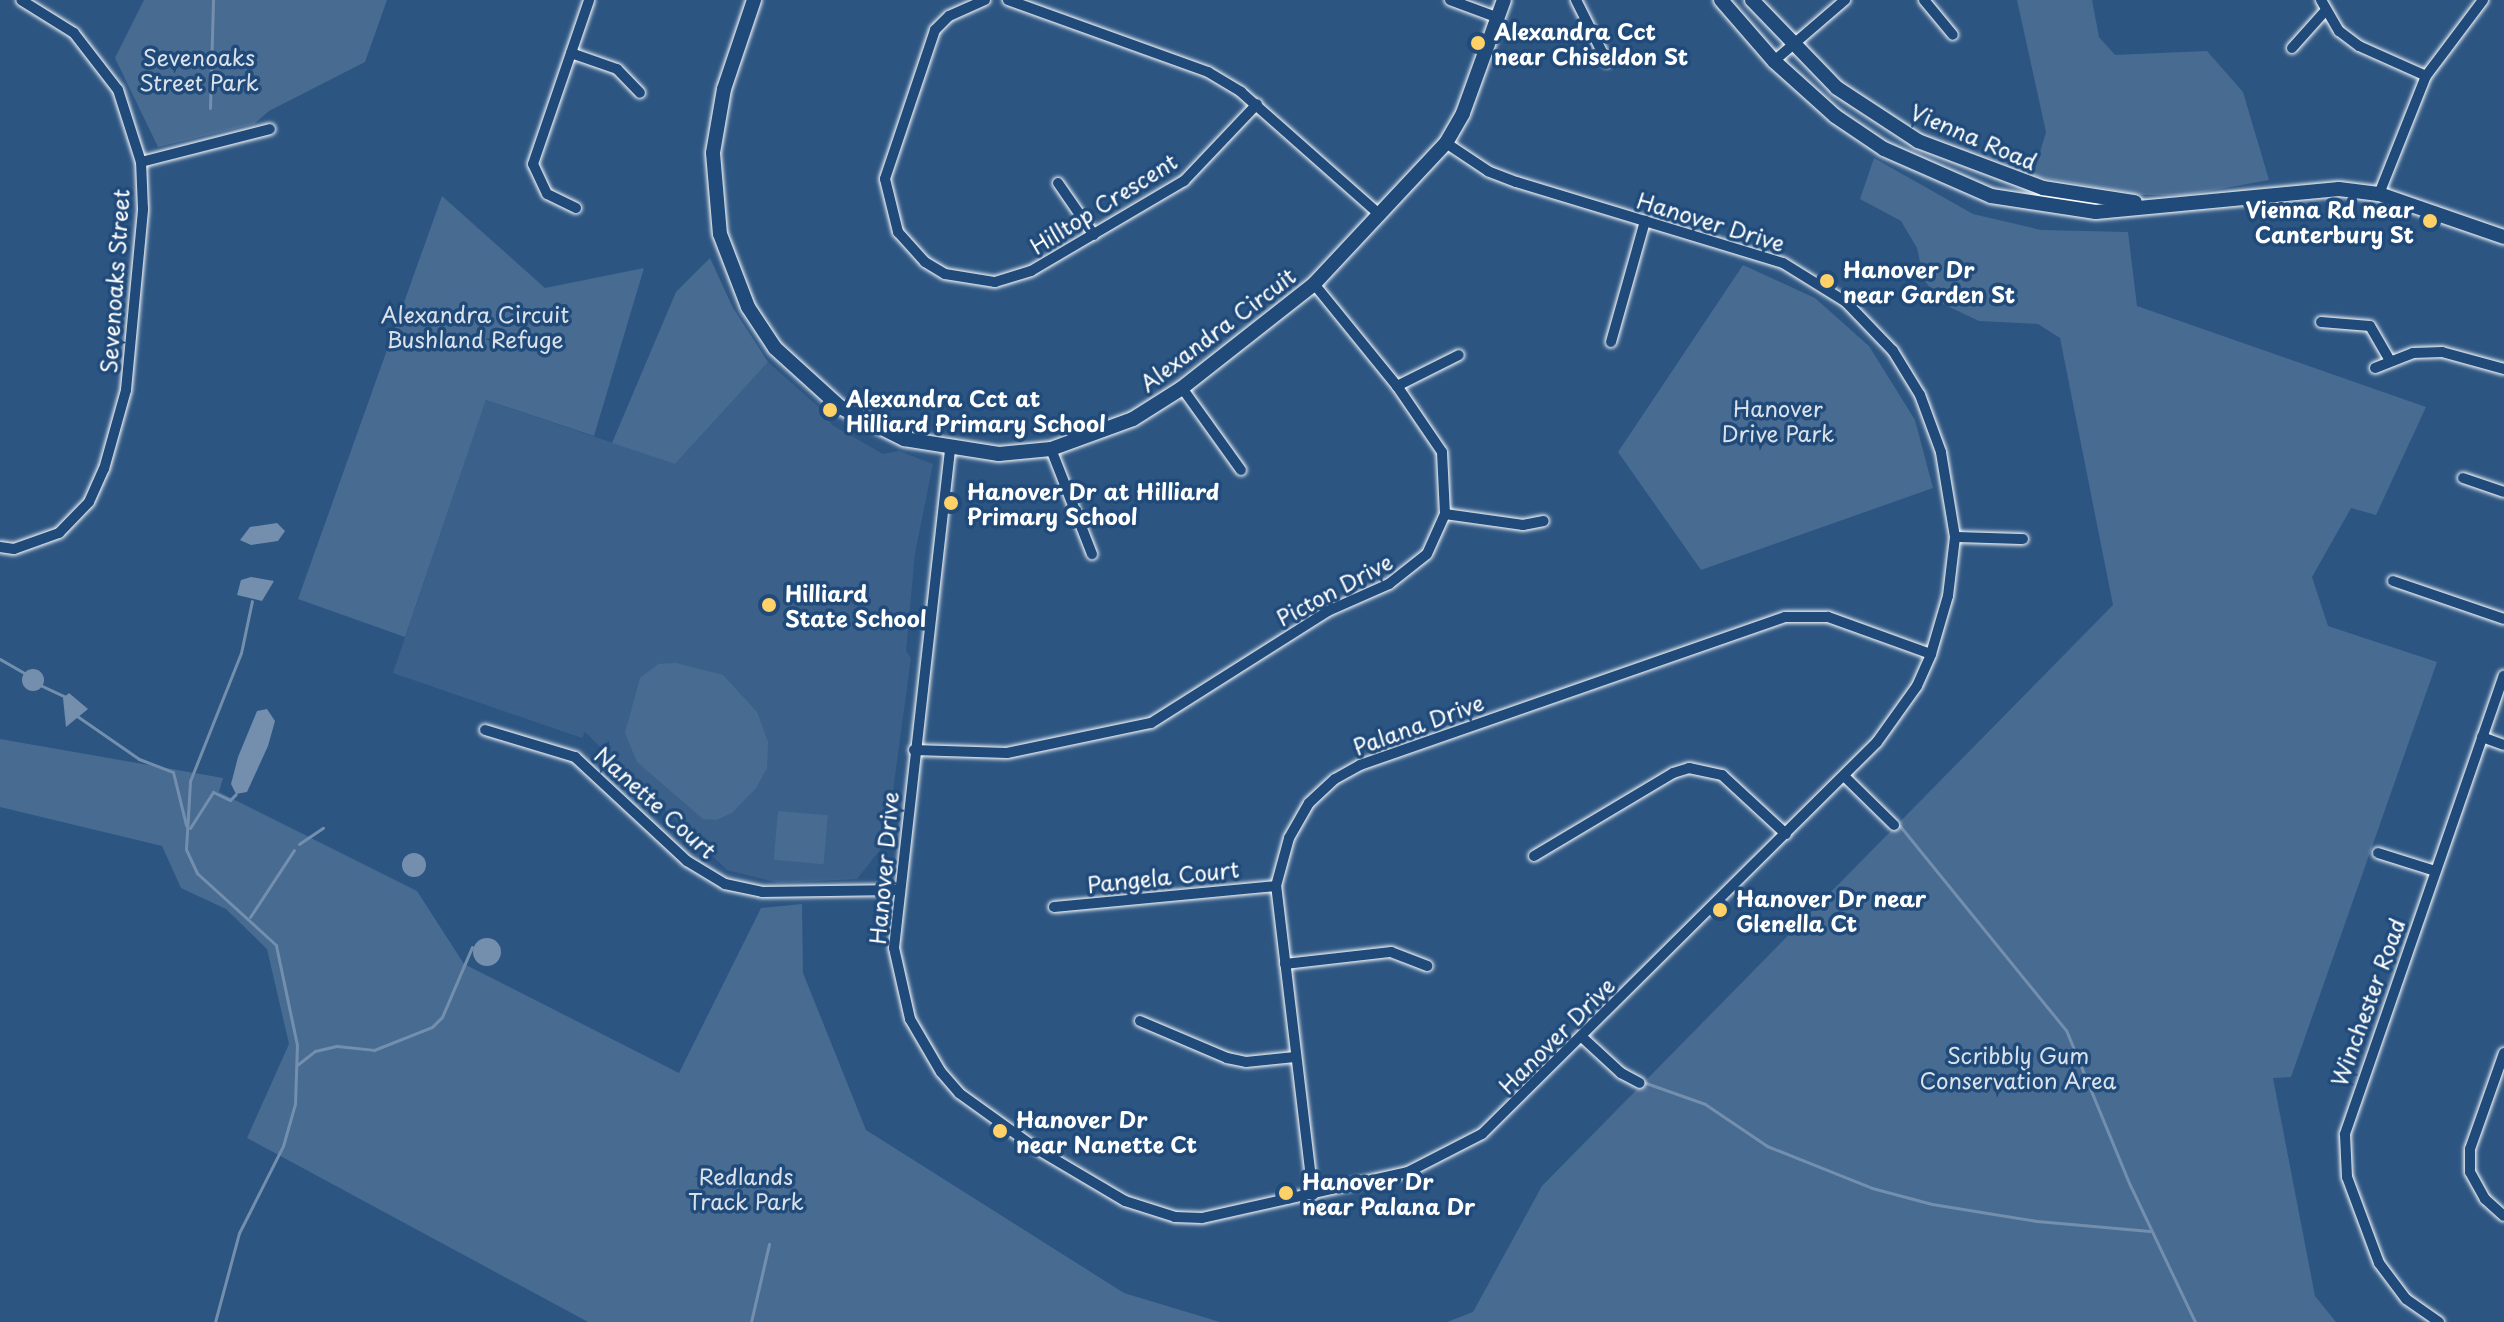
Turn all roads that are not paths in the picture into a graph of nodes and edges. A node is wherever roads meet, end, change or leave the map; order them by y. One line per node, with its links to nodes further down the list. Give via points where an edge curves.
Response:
1 (21, 0): 27 (street, Sevenoaks Street, via 74,33 97,57 133,125)
2 (589, 0): 19 (street)
3 (754, 0): 46 (main road, Alexandra Circuit, via 724,89 713,153 718,224 736,280 775,348 823,394 894,434)
4 (985, 0): 34 (street, Hilltop Crescent, via 949,16 925,51 887,168 887,200 898,232 925,262 945,274 995,282 1031,271)
5 (1008, 0): 24 (street, via 1178,57)
6 (1450, 0): 15 (street)
7 (1504, 0): 15 (main road, Alexandra Circuit)
8 (1576, 0): 21 (street)
9 (1721, 0): 20 (main road, Vienna Road)
10 (1752, 0): 17 (main road, Vienna Road)
11 (1845, 0): 17 (street)
12 (1924, 0): 16 (street)
13 (2483, 0): 22 (street)
14 (2324, 5): 18 (street); 22 (street, via 2339,31 2359,46)
15 (1496, 17): 26 (main road, Alexandra Circuit, via 1463,113)
16 (1953, 35)
17 (1791, 45): 20 (street); 30 (main road, Vienna Road, via 1867,110 1946,153 2063,193)
18 (2292, 48)
19 (571, 53): 23 (street, via 617,69); 31 (street, via 536,150 534,175 547,194)
20 (1774, 61): 30 (main road, Vienna Road, via 1871,141 1967,187 2073,211 2141,210)
21 (1607, 62)
22 (2426, 76): 29 (street)
23 (640, 93)
24 (1257, 104): 32 (street); 34 (street, Hilltop Crescent, via 1184,181)
25 (270, 129): 27 (street)
26 (1446, 143): 32 (main road, Alexandra Circuit); 33 (street, Hanover Drive, via 1488,171)
27 (141, 162): 54 (street, Sevenoaks Street, via 143,209 126,390 104,469 89,502 59,533 14,549)
28 (1058, 183): 34 (street)
29 (2379, 194): 30 (main road, Vienna Road, via 2311,189); 35 (main road, Vienna Road)
30 (2179, 202)
31 (576, 208)
32 (1380, 215): 36 (main road, Alexandra Circuit)
33 (1645, 221): 38 (street); 52 (street, Hanover Drive, via 1783,263 1863,318 1907,370 1931,420)
34 (1094, 235)
35 (2504, 237)
36 (1314, 284): 43 (street, Picton Drive); 44 (main road, Alexandra Circuit)
37 (2321, 322): 40 (street, via 2370,326)
38 (1611, 342)
39 (1459, 355): 43 (street)
40 (2390, 360): 41 (street); 42 (street, via 2442,352)
41 (2375, 368)
42 (2504, 369)
43 (1397, 386): 50 (street, Picton Drive, via 1442,452)
44 (1182, 388): 45 (main road, Alexandra Circuit, via 1111,430); 47 (street)
45 (1051, 449): 46 (main road, Alexandra Circuit, via 999,454); 55 (street)
46 (950, 450): 63 (street, Hanover Drive)
47 (1241, 470)
48 (2463, 478): 49 (street)
49 (2504, 492)
50 (1445, 514): 51 (street, via 1523,525); 63 (street, Picton Drive, via 1427,554 1412,570 1328,611 1151,723 1007,753)
51 (1544, 521)
52 (1955, 537): 53 (street); 58 (street, Hanover Drive, via 1948,596)
53 (2023, 539)
54 (0, 547)
55 (1092, 554)
56 (2393, 581): 57 (street)
57 (2504, 619)
58 (1931, 654): 64 (street, Hanover Drive, via 1898,715); 70 (street, Palana Drive, via 1828,617 1785,617 1712,639 1360,765 1335,779 1309,803 1289,838)
59 (2504, 676): 61 (street, Winchester Road)
60 (485, 730): 71 (street, Nanette Court, via 575,757 687,861 725,884 762,892)
61 (2482, 737): 62 (street); 69 (street, Winchester Road)
62 (2504, 745)
63 (914, 750): 71 (street, Hanover Drive)
64 (1844, 776): 65 (street); 66 (street, Hanover Drive)
65 (1894, 825)
66 (1786, 834): 68 (street, via 1722,775 1689,768); 76 (street, Hanover Drive)
67 (2378, 853): 69 (street)
68 (1534, 856)
69 (2435, 871): 82 (street, Winchester Road, via 2354,1096 2344,1148 2353,1196 2385,1274 2415,1308)
70 (1276, 886): 72 (street, Pangela Court); 73 (street, Palana Drive)
71 (897, 890): 80 (street, Hanover Drive, via 894,948 910,1019 941,1072 982,1112 1151,1212 1202,1218)
72 (1054, 907)
73 (1285, 964): 74 (street, via 1391,952); 78 (street, Palana Drive)
74 (1427, 966)
75 (1140, 1021): 78 (street, via 1227,1058 1246,1062)
76 (1583, 1038): 79 (street, via 1614,1068); 80 (street, Hanover Drive, via 1482,1134 1443,1157 1408,1172)
77 (2504, 1053): 81 (street, via 2470,1149 2470,1172 2485,1199)
78 (1295, 1057): 80 (street, Palana Drive)
79 (1640, 1083)
80 (1313, 1195)
81 (2504, 1216)
82 (2439, 1322)

